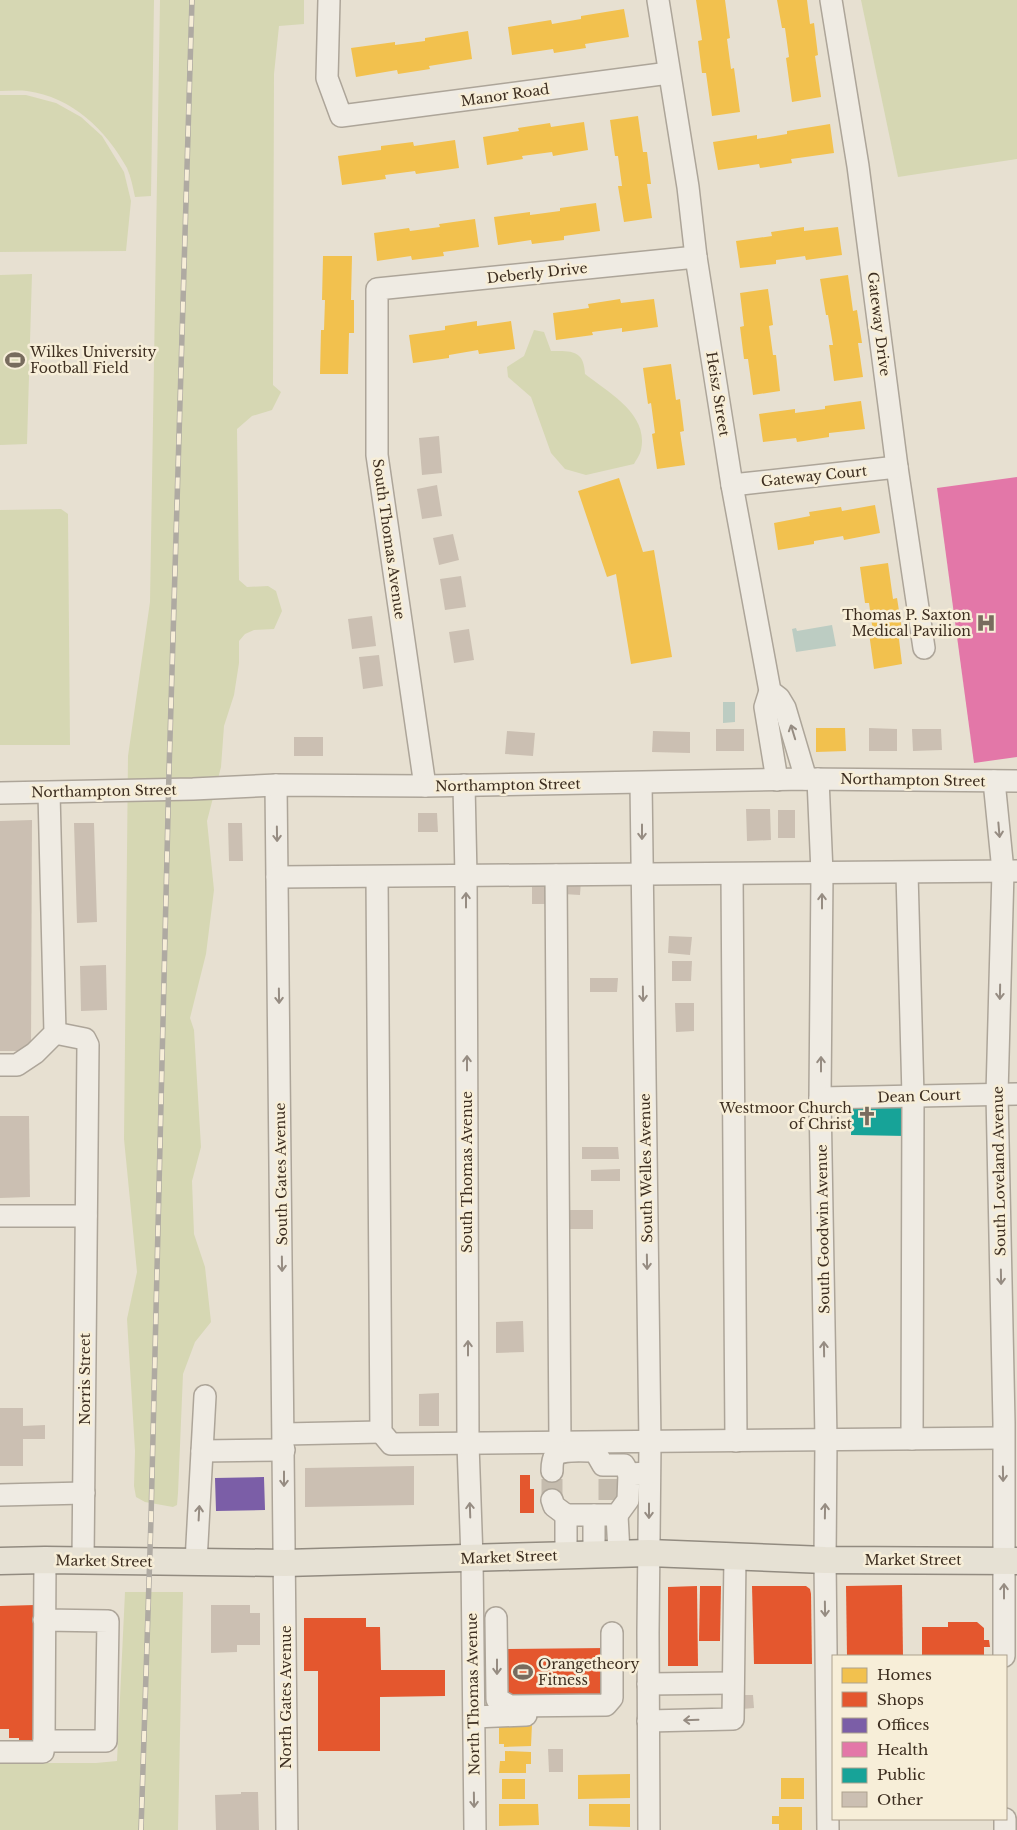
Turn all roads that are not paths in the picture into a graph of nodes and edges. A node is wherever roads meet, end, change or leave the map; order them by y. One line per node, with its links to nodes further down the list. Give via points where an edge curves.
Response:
1 (330, 0): 4 (street, Manor Road, via 327,78 341,116)
2 (658, 0): 4 (street, Heisz Street)
3 (830, 0): 7 (street, Gateway Drive, via 858,166)
4 (669, 73): 5 (street, Heisz Street)
5 (696, 258): 6 (street, Deberly Drive); 8 (street, Heisz Street)
6 (377, 289): 18 (street, South Thomas Avenue, via 377,455)
7 (897, 467): 8 (street, Gateway Court); 9 (street, Gateway Drive)
8 (732, 484): 10 (street, Heisz Street)
9 (924, 648)
10 (770, 692): 11 (street, one-way to 10, via 785,708); 12 (street, via 765,706)
11 (812, 779): 12 (street, Northampton Street); 13 (street, Northampton Street); 22 (street, South Goodwin Avenue)
12 (778, 780): 15 (street, Northampton Street)
13 (994, 781): 14 (street, Northampton Street); 21 (street, South Loveland Avenue, one-way to 21)
14 (1017, 781)
15 (642, 783): 17 (street, Northampton Street); 26 (street, South Welles Avenue, one-way to 26)
16 (276, 785): 18 (street, Northampton Street); 20 (street, Northampton Street); 28 (street, South Gates Avenue, one-way to 28)
17 (464, 785): 18 (street, Northampton Street); 27 (street, South Thomas Avenue)
18 (425, 786)
19 (0, 793): 20 (street, Northampton Street)
20 (49, 793): 30 (street)
21 (1010, 871): 23 (street); 32 (street, South Loveland Avenue, one-way to 32)
22 (822, 873): 23 (street); 24 (street); 34 (street, South Goodwin Avenue, one-way to 22)
23 (906, 873): 33 (street)
24 (732, 874): 26 (street); 44 (street)
25 (556, 875): 26 (street); 27 (street); 45 (street)
26 (642, 875): 43 (street, South Welles Avenue, one-way to 43)
27 (466, 876): 29 (street); 46 (street, South Thomas Avenue, one-way to 27)
28 (277, 877): 29 (street); 42 (street, South Gates Avenue, one-way to 42)
29 (377, 877): 39 (street)
30 (55, 1033): 31 (street, via 17,1065); 35 (street, Norris Street, via 85,1039 88,1045)
31 (0, 1065)
32 (1007, 1094): 33 (street, Dean Court); 38 (street, South Loveland Avenue, one-way to 38)
33 (913, 1096): 34 (street, Dean Court); 40 (street)
34 (820, 1098): 41 (street, South Goodwin Avenue, one-way to 34)
35 (86, 1207): 36 (street); 50 (street, Norris Street)
36 (0, 1216)
37 (205, 1396): 47 (street)
38 (1008, 1428): 40 (street); 62 (street, South Loveland Avenue, one-way to 62)
39 (381, 1432): 42 (street); 46 (street, via 391,1444)
40 (912, 1439): 41 (street)
41 (826, 1440): 44 (street); 60 (street, South Goodwin Avenue, one-way to 41)
42 (284, 1442): 47 (street); 64 (street, South Gates Avenue, one-way to 64)
43 (650, 1442): 44 (street); 45 (street); 49 (street, South Welles Avenue)
44 (736, 1442)
45 (560, 1443): 46 (street)
46 (468, 1444): 57 (street, South Thomas Avenue, one-way to 46)
47 (202, 1451): 63 (street, one-way to 47)
48 (552, 1471): 49 (street, via 552,1461 562,1452 595,1451 603,1465)
49 (624, 1472): 52 (street, via 628,1500); 53 (street, South Welles Avenue, one-way to 53)
50 (84, 1493): 51 (street); 59 (street, Norris Street)
51 (0, 1495)
52 (608, 1511): 54 (street); 55 (street, via 559,1508)
53 (649, 1553): 54 (main road, Market Street); 56 (main road, Market Street); 71 (street, South Welles Avenue)
54 (607, 1554): 55 (main road, Market Street)
55 (566, 1555): 57 (main road, Market Street)
56 (735, 1556): 60 (main road, Market Street); 70 (street)
57 (472, 1559): 64 (main road, Market Street); 73 (street, North Thomas Avenue)
58 (45, 1560): 59 (main road, Market Street); 61 (main road, Market Street); 67 (street)
59 (84, 1560): 63 (main road, Market Street)
60 (825, 1560): 62 (main road, Market Street); 80 (street, South Goodwin Avenue, one-way to 80)
61 (0, 1561)
62 (1010, 1561): 65 (street, South Loveland Avenue, one-way to 62)
63 (196, 1562): 64 (main road, Market Street)
64 (285, 1564): 77 (street, North Gates Avenue)
65 (1011, 1617): 69 (street, South Loveland Avenue)
66 (496, 1618): 68 (street, one-way to 68, via 497,1699 510,1706 606,1705 612,1698)
67 (44, 1620): 75 (street); 75 (street, via 108,1622 106,1741)
68 (612, 1633)
69 (1004, 1655)
70 (733, 1683): 71 (street); 74 (street, one-way to 74, via 733,1718)
71 (648, 1684): 74 (street, South Welles Avenue)
72 (580, 1714): 73 (street)
73 (474, 1717): 78 (street, North Thomas Avenue, one-way to 78)
74 (648, 1721): 79 (street, South Welles Avenue)
75 (44, 1741): 76 (street, via 43,1752)
76 (0, 1752)
77 (287, 1830)
78 (475, 1830)
79 (649, 1830)
80 (828, 1830)

